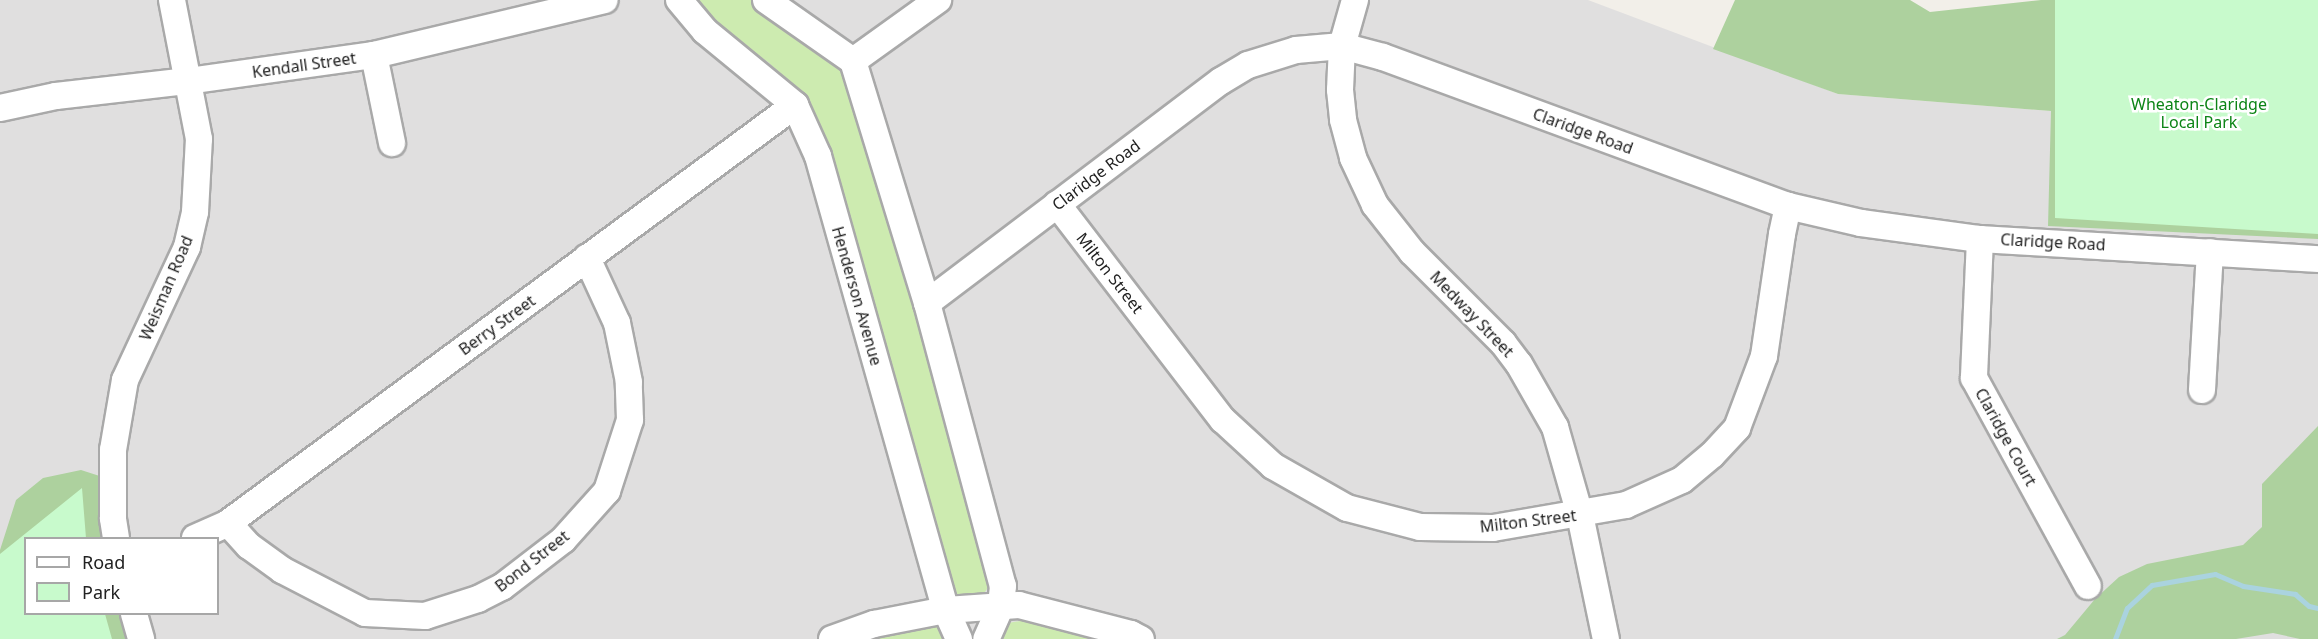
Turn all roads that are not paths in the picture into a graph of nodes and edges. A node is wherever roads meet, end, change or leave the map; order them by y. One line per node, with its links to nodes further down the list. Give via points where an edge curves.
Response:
1 (172, 0): 10 (street, Weisman Road)
2 (605, 0): 8 (street, Kendall Street)
3 (680, 0): 11 (street, Henderson Avenue, via 705,31)
4 (766, 0): 9 (street)
5 (938, 0): 9 (street)
6 (1355, 0): 7 (street, Medway Street)
7 (1342, 46): 14 (street, Claridge Road, via 1296,50 1248,65); 15 (street, Claridge Road, via 1383,57); 22 (street, Medway Street, via 1343,120 1353,158 1375,205 1412,252 1519,364 1555,427)
8 (374, 55): 10 (street, Kendall Street); 13 (street)
9 (854, 61): 20 (street)
10 (188, 81): 12 (street, Kendall Street, via 56,96); 24 (street, Weisman Road, via 198,139 195,212 187,247 125,380 113,450)
11 (795, 105): 18 (street, Berry Street); 28 (street, Henderson Avenue, via 818,156)
12 (0, 108)
13 (392, 142)
14 (1057, 204): 20 (street, Claridge Road); 22 (street, Milton Street, via 1223,420 1273,466 1347,508 1420,527 1493,528)
15 (1788, 206): 16 (street, Claridge Road, via 1861,223); 22 (street, Milton Street, via 1764,356 1737,428 1713,455 1682,480 1626,505)
16 (1980, 239): 17 (street, Claridge Road); 26 (street, Claridge Court, via 1974,378)
17 (2210, 252): 19 (street, Claridge Road); 21 (street)
18 (587, 258): 23 (street, Berry Street); 23 (street, Bond Street, via 616,323 629,382 630,420 607,491 563,540 502,587 425,616 365,613 282,570 249,546)
19 (2318, 259)
20 (927, 303): 27 (street, via 1003,586)
21 (2202, 390)
22 (1580, 515): 35 (street, Medway Street)
23 (228, 523): 25 (street, Berry Street)
24 (117, 537)
25 (197, 537)
26 (2088, 586)
27 (1001, 606): 28 (street); 33 (street); 34 (street, via 1019,605)
28 (946, 610): 31 (street, via 874,624); 32 (street, Henderson Avenue)
29 (134, 615): 30 (street)
30 (141, 639)
31 (832, 639)
32 (960, 639)
33 (986, 639)
34 (1141, 639)
35 (1606, 639)

